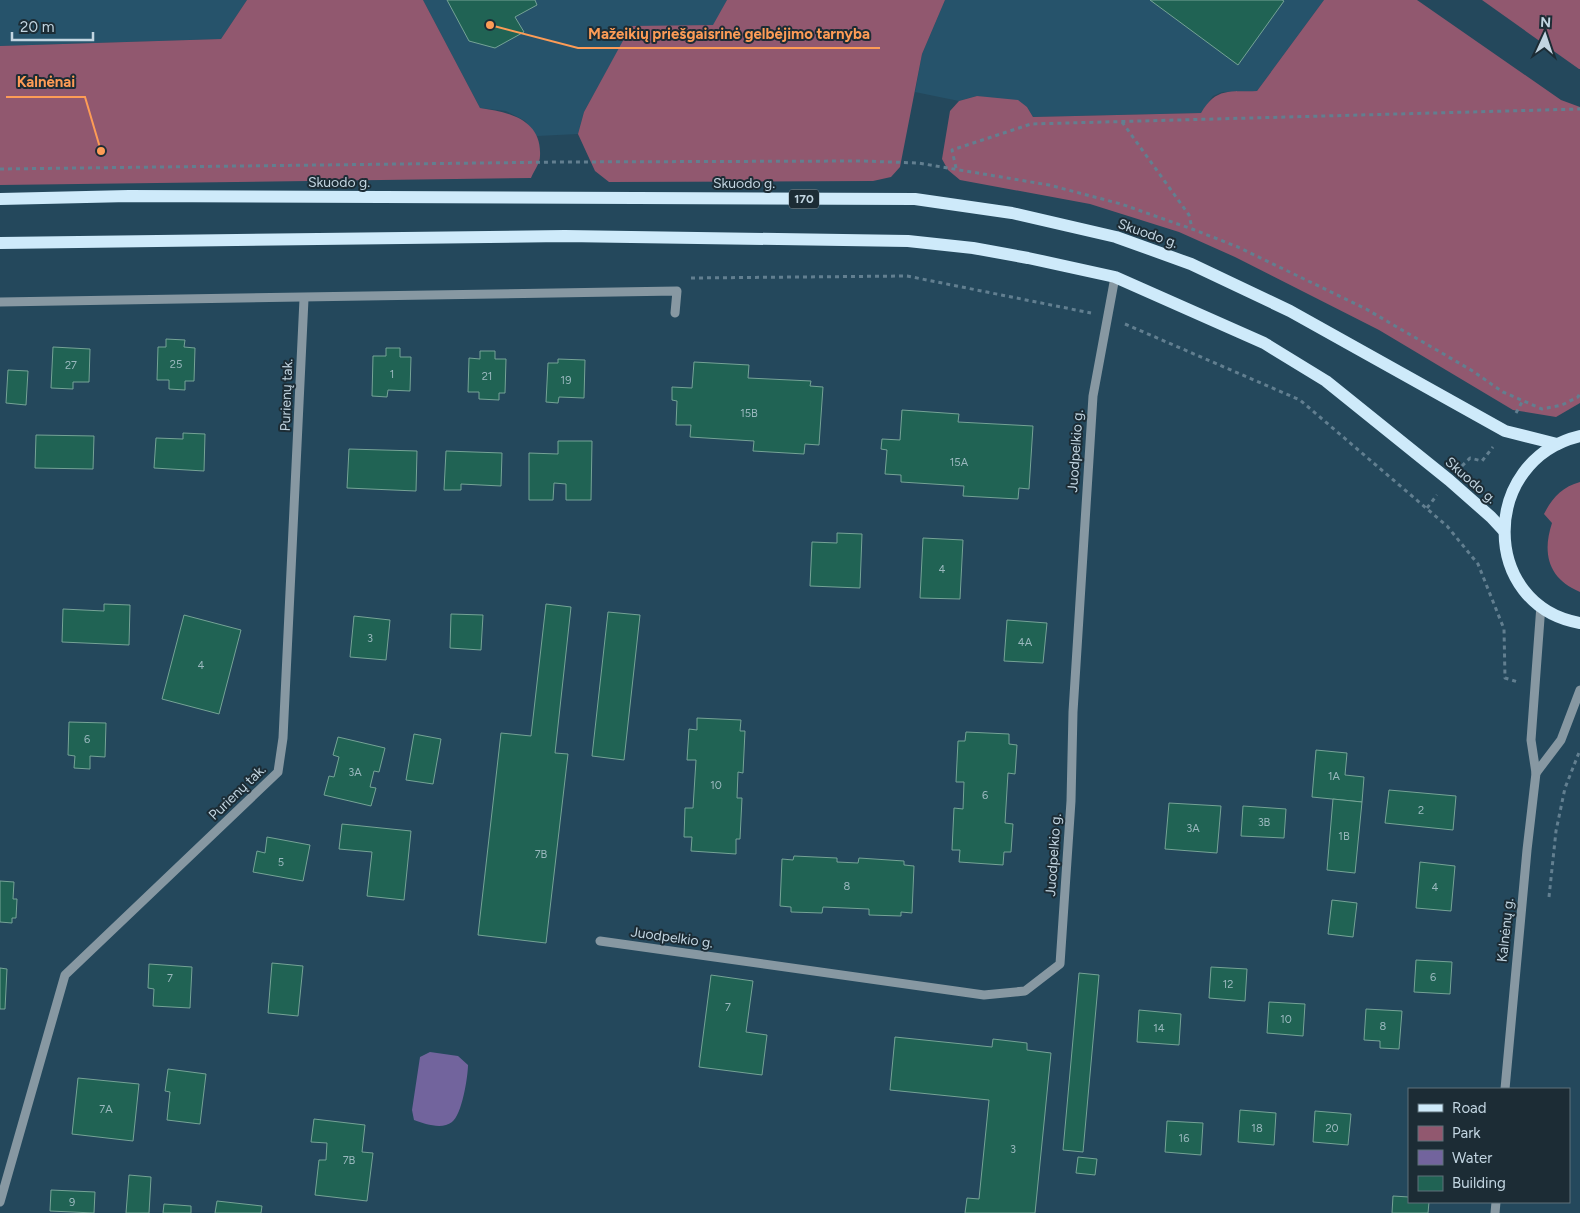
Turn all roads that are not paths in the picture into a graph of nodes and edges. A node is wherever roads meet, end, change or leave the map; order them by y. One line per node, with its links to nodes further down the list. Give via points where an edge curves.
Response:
1 (0, 198): 8 (main road, Skuodo g. / 170, via 915,199 1012,213 1116,237 1191,264 1290,311 1505,431)
2 (0, 243): 3 (main road, Skuodo g., via 565,236 908,241 973,248)
3 (1115, 277): 9 (main road, Skuodo g., via 1264,343 1326,381 1449,480); 14 (street, Juodpelkio g., via 1093,396 1060,964 1024,991 984,995)
4 (304, 298): 5 (street); 6 (street, via 677,291); 16 (street, Purienų tak., via 284,738 278,772 65,975)
5 (0, 302)
6 (675, 312)
7 (1580, 436): 8 (main road)
8 (1557, 444): 9 (main road, via 1538,455 1512,489)
9 (1504, 531): 10 (main road, via 1506,552 1514,572)
10 (1540, 605): 11 (main road); 13 (street, Kalnėnų g., via 1531,740)
11 (1580, 623)
12 (1580, 690): 13 (street, via 1561,740)
13 (1536, 773): 15 (street, Kalnėnų g.)
14 (600, 941)
15 (1505, 1088)
16 (0, 1202)

